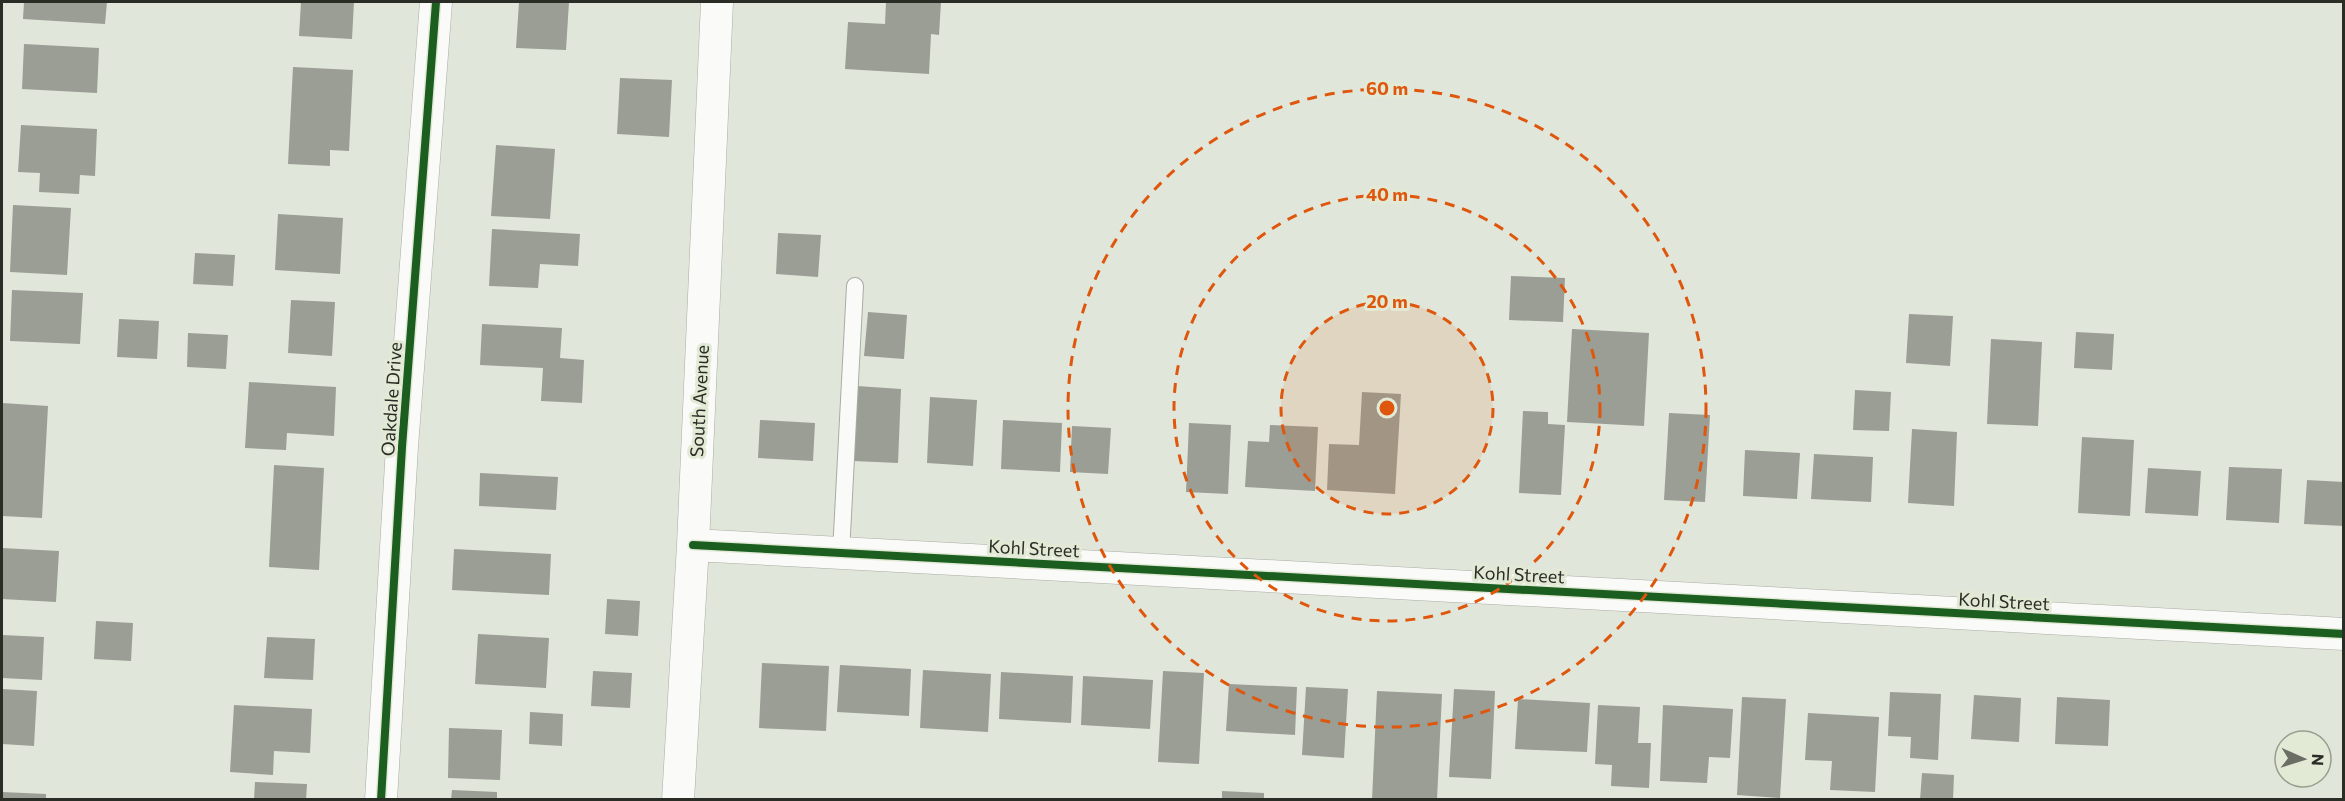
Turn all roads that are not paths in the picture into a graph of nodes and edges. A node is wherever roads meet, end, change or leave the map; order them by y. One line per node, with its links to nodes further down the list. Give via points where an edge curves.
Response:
1 (436, 2): 7 (street, Oakdale Drive, via 402,447)
2 (717, 2): 4 (street, South Avenue)
3 (855, 286): 5 (lane)
4 (693, 545): 5 (street, Kohl Street); 8 (street, South Avenue)
5 (841, 553): 6 (street, Kohl Street)
6 (2343, 634)
7 (381, 800)
8 (678, 800)

